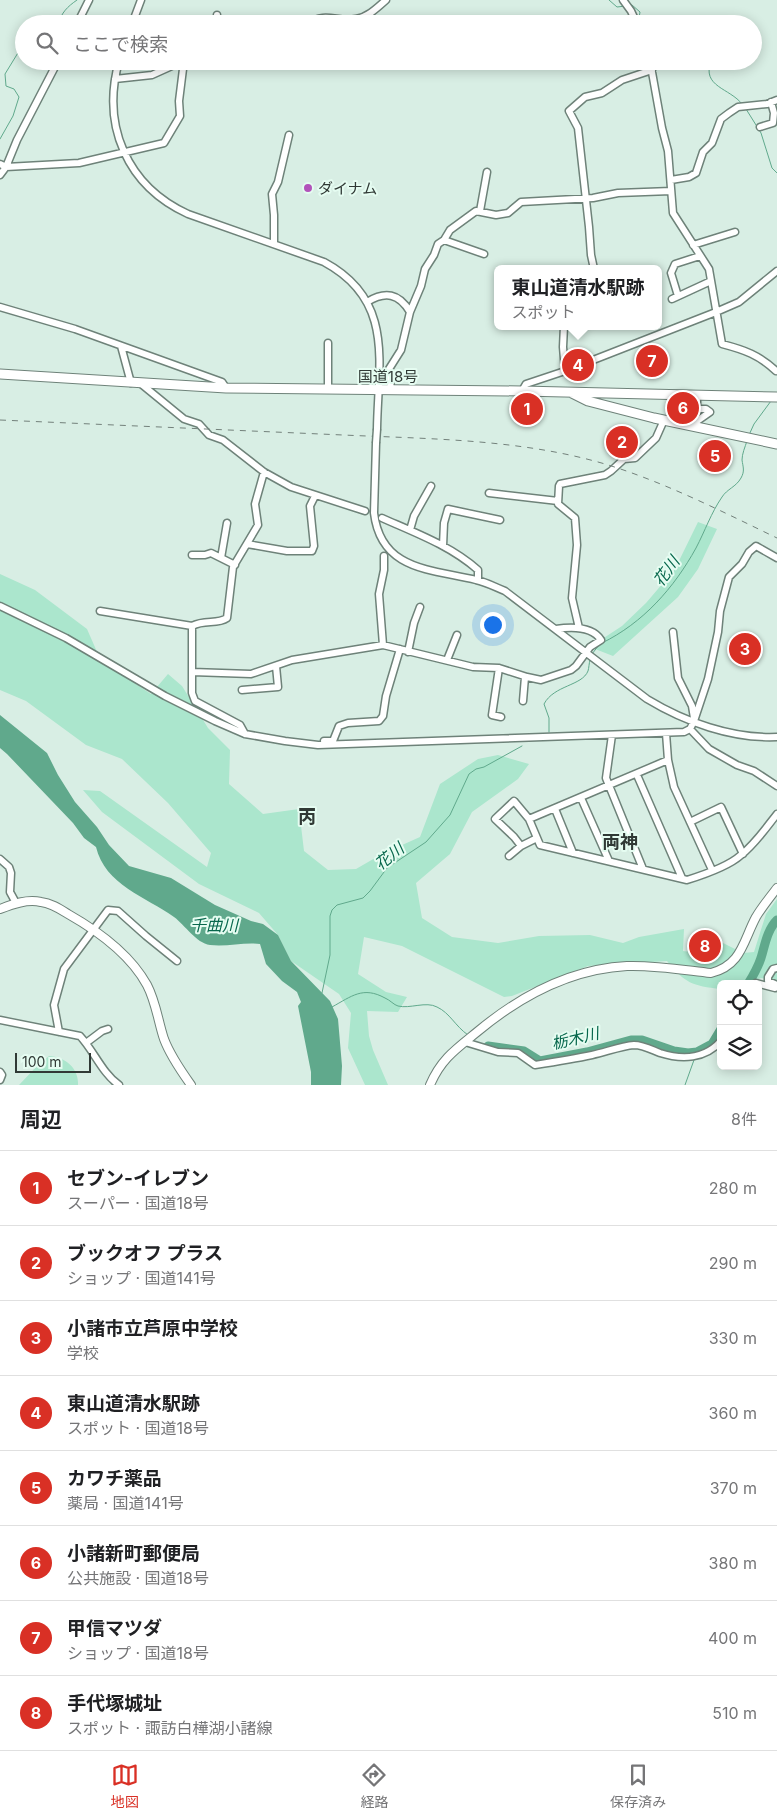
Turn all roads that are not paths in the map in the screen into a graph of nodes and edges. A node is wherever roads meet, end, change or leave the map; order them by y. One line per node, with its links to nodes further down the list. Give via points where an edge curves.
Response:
1 (90, 0): 5 (street)
2 (141, 0): 6 (street)
3 (386, 0): 7 (street)
4 (623, 0): 8 (street)
5 (82, 15)
6 (135, 15)
7 (366, 15)
8 (633, 15)
9 (53, 70): 19 (street)
10 (117, 70): 14 (street)
11 (163, 70): 14 (street, via 152,75)
12 (182, 70): 18 (street, via 180,116 167,139 164,143)
13 (652, 70): 22 (street); 24 (street, via 622,80 602,93 585,97 569,111 578,128)
14 (115, 79): 18 (street, via 114,123)
15 (774, 101): 16 (street, via 774,122); 22 (street, via 738,107 721,119 696,173)
16 (760, 127)
17 (289, 134): 28 (street, via 278,182 272,194)
18 (124, 153): 19 (street, via 79,163); 28 (street, via 141,179 168,203 194,216)
19 (3, 166): 21 (street)
20 (487, 172): 25 (street)
21 (0, 175)
22 (671, 180): 23 (street)
23 (671, 191): 24 (street, via 618,193); 29 (street, via 673,213)
24 (585, 199): 25 (street, via 521,202 508,213 496,215); 32 (street)
25 (480, 212): 27 (street, via 476,211 450,230)
26 (735, 232): 29 (street)
27 (444, 240): 30 (street); 37 (street, via 438,244 425,269)
28 (274, 244): 35 (street, via 334,268 351,281)
29 (693, 245): 31 (street)
30 (484, 254)
31 (700, 256): 34 (street, via 709,269); 34 (street, via 675,264 670,273 674,297)
32 (593, 265)
33 (777, 271): 38 (street, via 739,302)
34 (711, 281): 38 (street)
35 (367, 302): 37 (street, via 388,295 405,303); 48 (street, via 378,330)
36 (0, 308): 41 (street)
37 (410, 312): 49 (street, via 401,350 389,369)
38 (716, 312): 42 (street); 43 (street, via 722,344 750,352)
39 (564, 330): 42 (street)
40 (328, 343): 47 (street)
41 (121, 346): 45 (street); 46 (street, via 222,382)
42 (565, 371): 50 (street, via 526,384)
43 (776, 371)
44 (0, 374): 45 (highway, 国道18号)
45 (136, 383): 46 (highway, 国道18号); 59 (street, via 184,419 199,424 208,435 223,440)
46 (226, 388): 47 (highway, 国道18号)
47 (328, 390): 48 (highway, 国道18号)
48 (378, 390): 49 (highway, 国道18号); 76 (street, bridge, via 374,513 377,531 393,555 412,565)
49 (391, 390): 50 (highway, 国道18号)
50 (522, 391): 51 (highway, 国道18号)
51 (569, 392): 52 (highway, 国道18号); 55 (highway)
52 (601, 392): 53 (highway, 国道18号); 55 (highway)
53 (697, 395): 54 (highway, 国道18号); 57 (street, via 697,409 710,412)
54 (777, 397)
55 (598, 404): 56 (highway)
56 (664, 420): 57 (highway); 63 (street, via 656,438 635,458 624,459 605,475 560,484)
57 (690, 426): 58 (highway)
58 (777, 444)
59 (264, 472): 62 (street); 69 (street, via 255,504 258,525)
60 (431, 486): 68 (street)
61 (489, 493): 63 (street)
62 (315, 496): 64 (street); 69 (street, via 310,506 312,551 287,552)
63 (558, 501): 81 (street, via 575,518 577,545 572,598)
64 (365, 511)
65 (382, 518): 68 (street)
66 (500, 520): 70 (street, via 448,509)
67 (227, 523): 73 (street)
68 (410, 530): 70 (street)
69 (246, 544): 75 (street)
70 (443, 546): 76 (street, via 478,570)
71 (192, 554): 73 (street, via 211,553)
72 (384, 556): 85 (street, via 379,594)
73 (221, 558): 75 (street)
74 (777, 558): 97 (street, via 756,546 729,577 708,679)
75 (234, 565): 80 (street, via 227,618 222,622 200,622)
76 (478, 580): 82 (street, via 505,591)
77 (0, 606): 100 (street, via 66,638 165,696)
78 (420, 607): 87 (street)
79 (100, 611): 80 (street)
80 (192, 626): 92 (street)
81 (579, 628): 82 (street); 88 (street, via 598,635 601,640 594,643)
82 (556, 629): 88 (street)
83 (672, 632): 97 (street, via 678,678 692,706)
84 (456, 635): 89 (street)
85 (383, 645): 86 (street); 90 (street, via 292,660)
86 (400, 649): 87 (street); 103 (street, via 379,721 339,726 333,740)
87 (408, 652): 89 (street)
88 (588, 653): 93 (street, via 571,670 541,680); 97 (street, via 647,698)
89 (447, 660): 91 (street, via 473,667)
90 (276, 666): 92 (street, via 250,674); 94 (street, via 278,687)
91 (499, 668): 93 (street); 96 (street, via 492,715)
92 (192, 672): 100 (street, via 194,700 240,725)
93 (525, 677): 95 (street)
94 (242, 690)
95 (523, 701)
96 (501, 716)
97 (694, 721): 98 (street); 102 (street, via 742,736)
98 (690, 729): 99 (street); 107 (street, via 709,749)
99 (666, 733): 101 (street); 104 (street)
100 (245, 734): 103 (street)
101 (612, 735): 103 (street); 106 (street, via 606,778)
102 (777, 737)
103 (318, 745)
104 (668, 760): 105 (street); 112 (street, via 674,786)
105 (637, 775): 106 (street); 122 (street)
106 (609, 786): 108 (street); 120 (street)
107 (777, 786)
108 (581, 798): 109 (street); 119 (street)
109 (555, 809): 111 (street); 115 (street)
110 (777, 814): 116 (street)
111 (529, 819): 113 (street); 114 (street, via 514,801 495,819)
112 (690, 822): 116 (street, via 721,807); 121 (street)
113 (537, 838): 114 (street); 115 (street, via 540,845)
114 (521, 846): 117 (street)
115 (573, 853): 119 (street)
116 (743, 854): 121 (street)
117 (509, 856)
118 (0, 859): 124 (street, via 11,873 10,892)
119 (609, 861): 120 (street)
120 (643, 869): 122 (street)
121 (712, 870): 122 (street, via 688,880)
122 (682, 878)
123 (777, 888): 134 (main road, via 756,917 744,946 732,962 719,971 628,966 585,972 516,1002)
124 (16, 903): 125 (main road); 126 (main road, via 28,901 53,905)
125 (0, 908)
126 (93, 929): 127 (street, via 108,910 118,911); 133 (street, via 64,969 54,1005); 140 (main road, via 126,957 146,984 164,1040)
127 (177, 960)
128 (777, 968): 130 (street, via 769,973 768,981)
129 (762, 985): 130 (street, via 775,988)
130 (777, 985)
131 (0, 1020): 133 (street)
132 (108, 1029): 135 (street)
133 (59, 1032): 135 (street, via 80,1036)
134 (465, 1042): 136 (street, via 498,1052 518,1053 535,1065 634,1045 692,1058); 141 (main road, via 442,1062)
135 (86, 1043): 139 (street)
136 (717, 1046)
137 (0, 1072): 138 (street)
138 (0, 1080)
139 (119, 1085)
140 (192, 1085)
141 (430, 1085)

